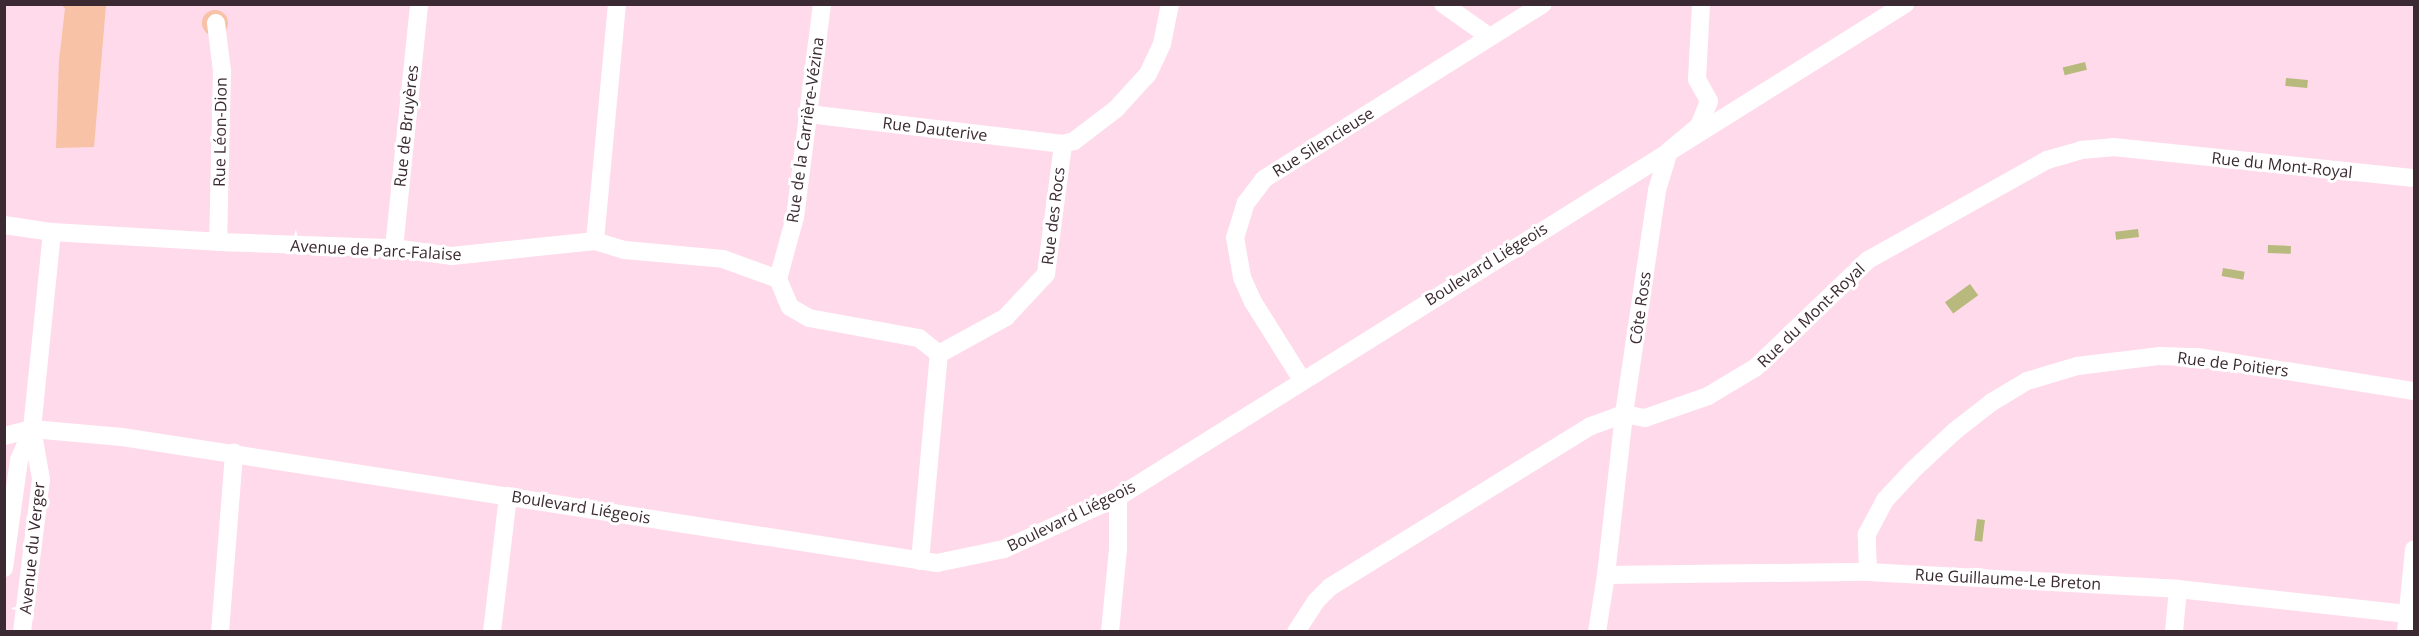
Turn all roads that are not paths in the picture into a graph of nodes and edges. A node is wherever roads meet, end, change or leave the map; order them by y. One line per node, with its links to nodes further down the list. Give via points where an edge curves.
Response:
1 (419, 4): 19 (street, Rue de Bruyères)
2 (617, 4): 17 (street)
3 (822, 4): 11 (street, Rue de la Carrière-Vézina)
4 (1170, 4): 12 (street, Rue des Rocs, via 1162,44 1148,74 1116,109 1074,141)
5 (1443, 4): 10 (street)
6 (1543, 4): 10 (street, Rue Silencieuse)
7 (1701, 4): 13 (street, via 1697,79 1709,101 1699,126)
8 (1905, 4): 13 (street, Boulevard Liégeois)
9 (216, 23): 18 (street, Rue Léon-Dion, via 222,71)
10 (1490, 37): 22 (street, Rue Silencieuse, via 1264,179 1246,203 1235,238 1242,277 1253,302)
11 (808, 114): 12 (street, Rue Dauterive); 20 (street, Rue de la Carrière-Vézina, via 795,217)
12 (1063, 144): 21 (street, Rue des Rocs, via 1046,274 1006,317)
13 (1669, 151): 22 (street, Boulevard Liégeois); 24 (street, Côte Ross, via 1657,190)
14 (2415, 178): 24 (street, Rue du Mont-Royal, via 2113,147 2069,153 2047,160 1868,260 1755,368 1708,396 1645,418)
15 (4, 225): 16 (street, Avenue de Parc-Falaise)
16 (52, 232): 18 (street, Avenue de Parc-Falaise); 25 (street, Avenue du Verger)
17 (595, 241): 19 (street, Avenue de Parc-Falaise, via 452,256); 20 (street, Avenue de Parc-Falaise, via 625,250 723,259)
18 (218, 242): 19 (street, Avenue de Parc-Falaise)
19 (394, 248)
20 (778, 279): 21 (street, via 790,307 808,318 919,338)
21 (939, 354): 31 (street)
22 (1302, 380): 29 (street, Boulevard Liégeois)
23 (2415, 391): 33 (street, Rue de Poitiers, via 2198,357 2160,356 2077,366 2027,381 1956,430 1885,500 1867,534)
24 (1624, 414): 34 (street, Côte Ross); 41 (street, Rue du Mont-Royal, via 1591,426 1330,587 1311,607)
25 (32, 429): 26 (street, Boulevard Liégeois); 27 (street, Boulevard Liégeois); 32 (street, Avenue du Verger, via 20,460); 37 (street, Avenue du Verger, via 40,479)
26 (4, 436)
27 (234, 453): 28 (street, Boulevard Liégeois); 38 (street)
28 (508, 496): 31 (street, Boulevard Liégeois); 39 (street)
29 (1118, 496): 31 (street, Boulevard Liégeois, via 1004,549 937,563); 40 (street, via 1118,549)
30 (2415, 549): 36 (street)
31 (920, 561)
32 (5, 566)
33 (1868, 572): 34 (street, Rue Guillaume-Le Breton); 35 (street, Rue Guillaume-Le Breton)
34 (1606, 575): 42 (street, Côte Ross)
35 (2178, 589): 36 (street, Rue Guillaume-Le Breton); 43 (street)
36 (2407, 623)
37 (22, 632)
38 (220, 632)
39 (492, 632)
40 (1110, 632)
41 (1296, 632)
42 (1597, 632)
43 (2174, 632)

